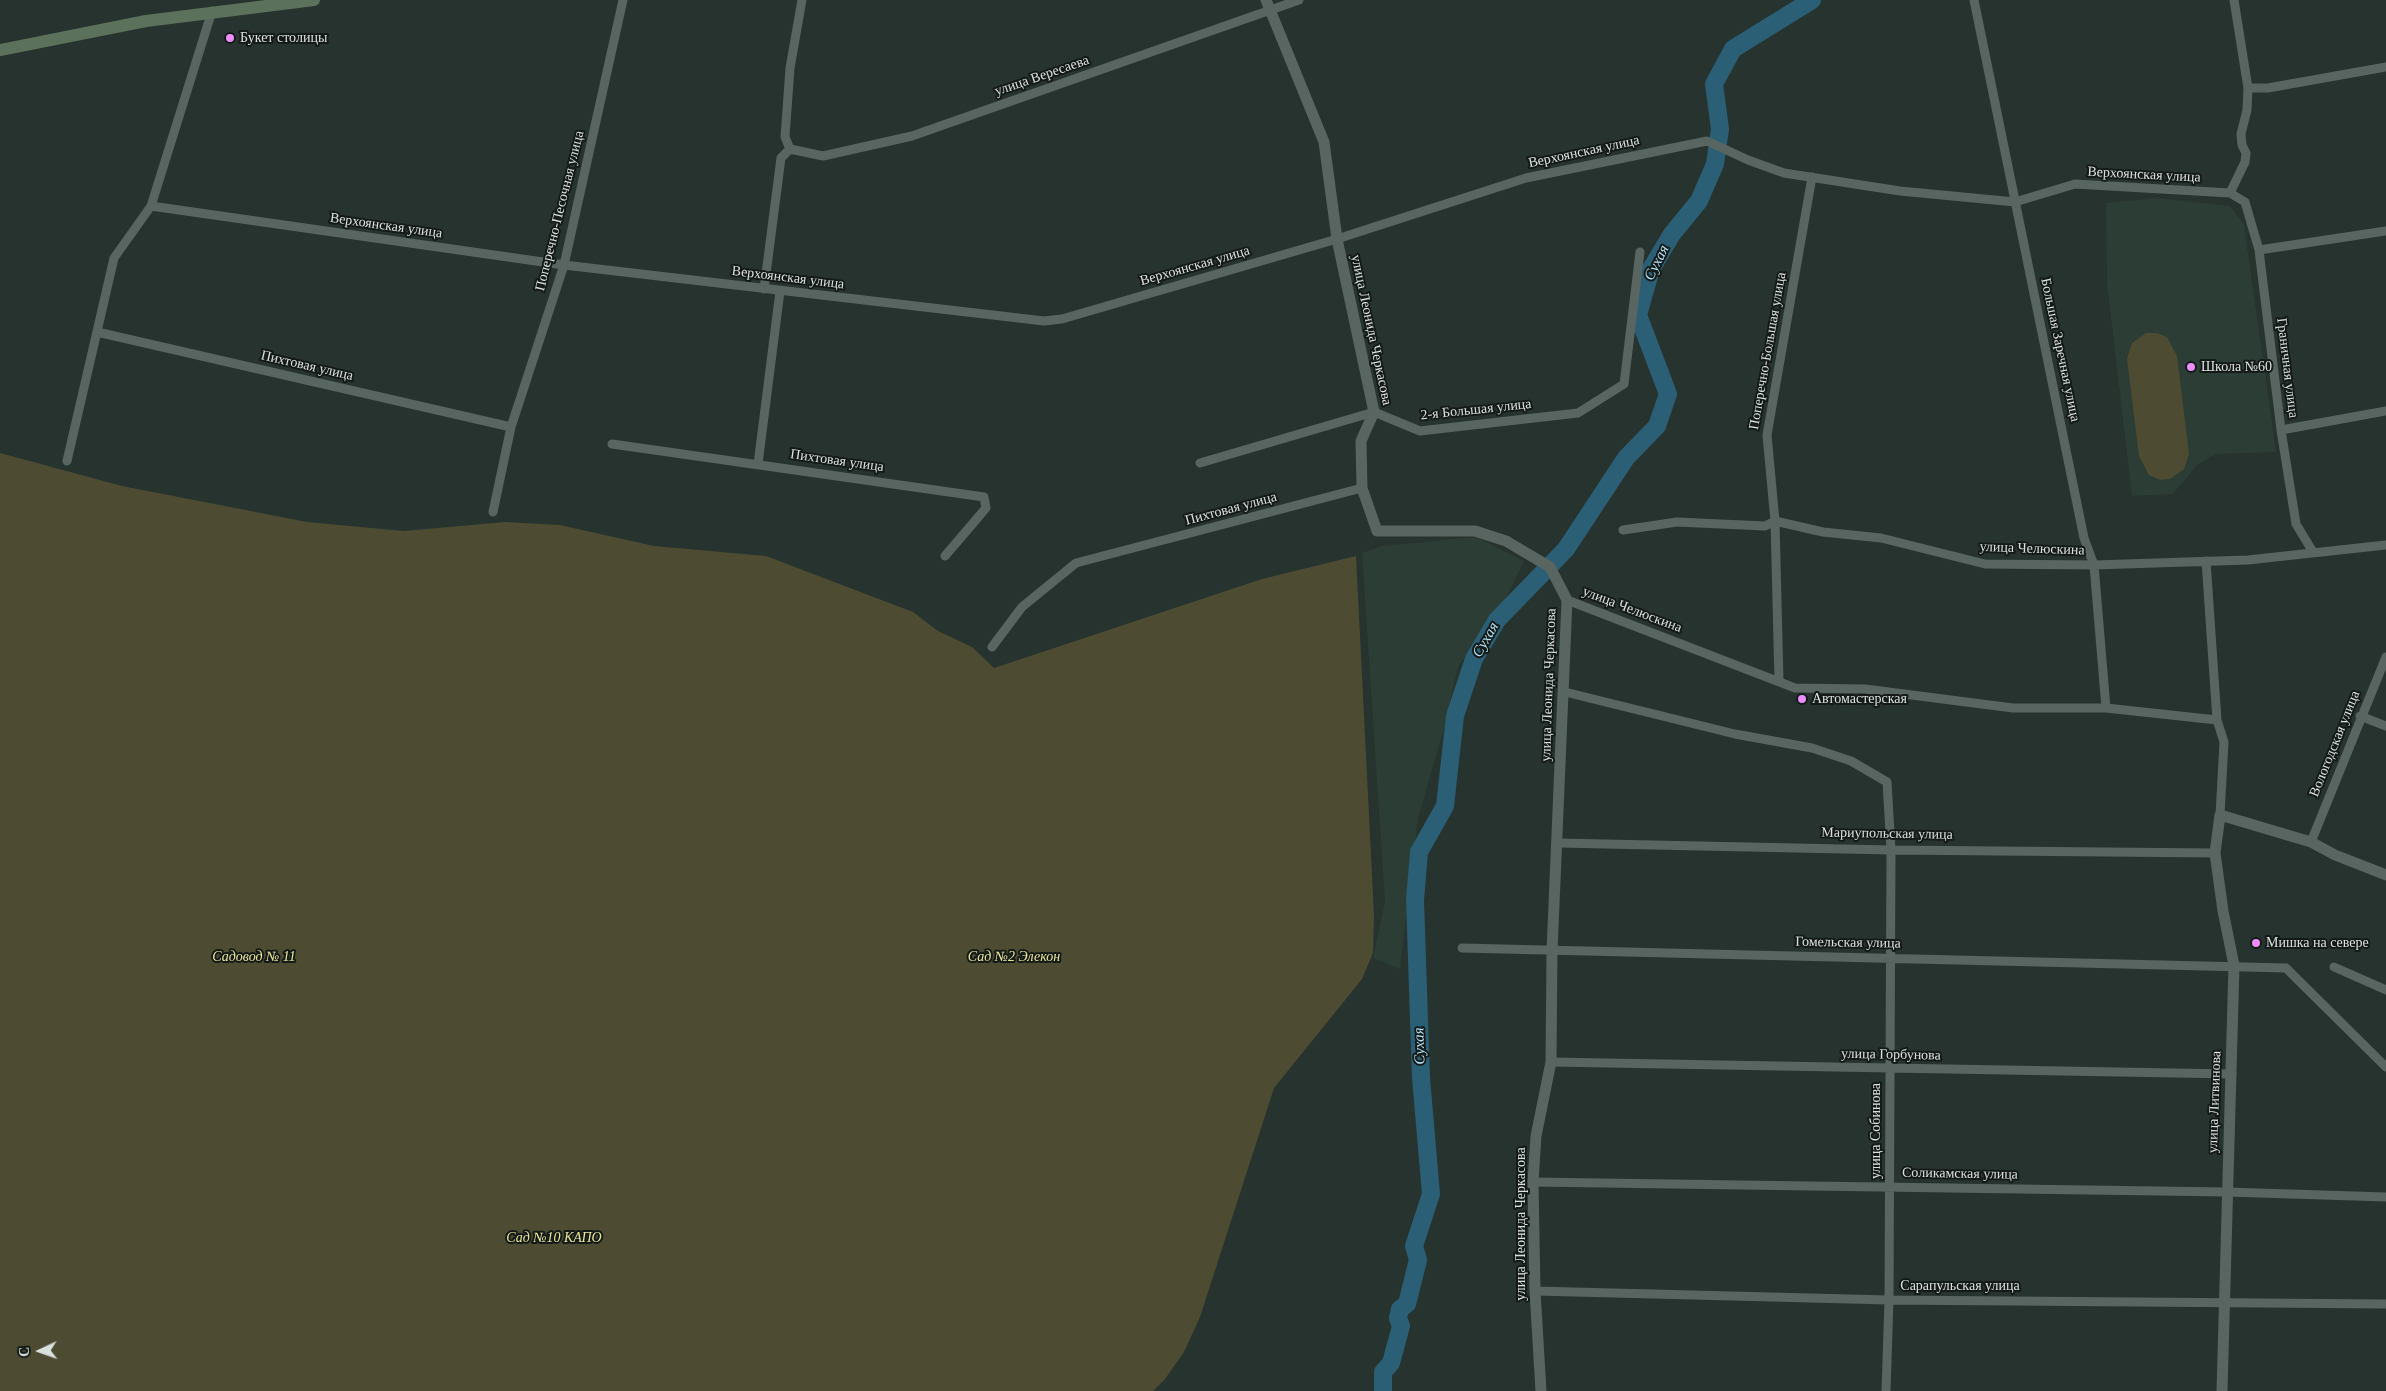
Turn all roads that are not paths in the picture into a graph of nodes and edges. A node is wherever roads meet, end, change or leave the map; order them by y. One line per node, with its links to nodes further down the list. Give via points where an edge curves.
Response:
1 (314, 0): 8 (main road)
2 (622, 0): 21 (street, Поперечно-Песочная улица)
3 (802, 0): 12 (street, via 790,68 785,136)
4 (1299, 0): 7 (street, улица Вересаева)
5 (1974, 0): 15 (street, Большая Заречная улица)
6 (2234, 0): 11 (street)
7 (1267, 5): 12 (street, улица Вересаева, via 912,136 823,156); 18 (street, улица Леонида Черкасова, via 1324,142)
8 (212, 11): 9 (main road); 16 (street)
9 (0, 50)
10 (2386, 67): 11 (street, via 2268,88)
11 (2248, 88): 14 (street, via 2241,134 2245,162)
12 (790, 149): 22 (street, via 781,158)
13 (1812, 177): 15 (street, Верхоянская улица, via 1900,191); 18 (street, Верхоянская улица, via 1784,172 1707,141 1526,178); 35 (street, Поперечно-Большая улица, via 1767,435)
14 (2230, 193): 15 (street, Верхоянская улица, via 2075,184); 19 (street, Граничная улица, via 2245,202)
15 (2015, 202): 41 (street, Большая Заречная улица, via 2084,538)
16 (151, 206): 21 (street, Верхоянская улица); 24 (street, via 114,258)
17 (2386, 231): 19 (street)
18 (1337, 239): 23 (street, Верхоянская улица, via 1044,322); 26 (street, улица Леонида Черкасова)
19 (2259, 250): 28 (street, Граничная улица)
20 (1640, 252): 26 (street, 2-я Большая улица, via 1624,384 1578,413 1420,431)
21 (564, 265): 22 (street, Верхоянская улица); 27 (street, Поперечно-Песочная улица)
22 (764, 289): 23 (street, Верхоянская улица)
23 (780, 291): 32 (street)
24 (97, 332): 27 (street, Пихтовая улица); 30 (street)
25 (2386, 411): 28 (street)
26 (1374, 412): 31 (street); 33 (street, улица Леонида Черкасова, via 1361,441)
27 (511, 427): 34 (street, Поперечно-Песочная улица)
28 (2281, 430): 38 (street, Граничная улица, via 2296,524)
29 (612, 444): 32 (street, Пихтовая улица)
30 (66, 461)
31 (1200, 463)
32 (758, 464): 39 (street, Пихтовая улица, via 984,497 986,508)
33 (1362, 488): 42 (street, улица Леонида Черкасова, via 1377,531 1475,531 1506,541 1550,567); 43 (street, Пихтовая улица, via 1076,563 1022,607)
34 (493, 512)
35 (1775, 521): 36 (street, улица Челюскина, via 1765,526 1677,522); 41 (street, улица Челюскина, via 1823,532 1881,538 1984,564); 45 (street, Поперечно-Большая улица)
36 (1622, 530)
37 (2386, 545): 38 (street, улица Челюскина)
38 (2313, 552): 40 (street, улица Челюскина, via 2248,560)
39 (945, 556)
40 (2206, 561): 41 (street, улица Челюскина); 49 (street)
41 (2094, 565): 47 (street, Большая Заречная улица)
42 (1567, 600): 45 (street, улица Челюскина); 46 (street, улица Леонида Черкасова)
43 (992, 647)
44 (2386, 657): 48 (street, Вологодская улица)
45 (1779, 682): 47 (street, улица Челюскина, via 1795,688 1865,689 2013,708)
46 (1565, 692): 53 (street, улица Леонида Черкасова); 54 (street, улица Собинова, via 1735,734 1812,748 1851,761 1887,782)
47 (2106, 708): 49 (street, улица Челюскина)
48 (2360, 716): 50 (street); 52 (street, Вологодская улица)
49 (2217, 720): 51 (street, via 2224,742)
50 (2386, 726)
51 (2220, 815): 52 (street); 55 (street, улица Литвинова)
52 (2311, 842): 56 (street)
53 (1558, 843): 54 (street, Мариупольская улица); 58 (street, улица Леонида Черкасова)
54 (1891, 850): 55 (street, Мариупольская улица); 59 (street, улица Собинова)
55 (2215, 853): 60 (street, улица Литвинова)
56 (2386, 875)
57 (1462, 948): 58 (street, Гомельская улица)
58 (1552, 951): 59 (street, Гомельская улица); 63 (street, улица Леонида Черкасова)
59 (1890, 958): 60 (street, Гомельская улица); 65 (street, улица Собинова)
60 (2234, 965): 64 (street, Гомельская улица, via 2286,968); 66 (street, улица Литвинова)
61 (2334, 967): 62 (street)
62 (2386, 990)
63 (1551, 1062): 65 (street, улица Горбунова); 67 (street, улица Леонида Черкасова, via 1536,1136)
64 (2386, 1067)
65 (1890, 1069): 66 (street, улица Горбунова); 68 (street, улица Собинова)
66 (2232, 1074): 69 (street, улица Литвинова)
67 (1533, 1182): 68 (street, Соликамская улица); 71 (street, улица Леонида Черкасова)
68 (1890, 1187): 69 (street, Соликамская улица); 72 (street, улица Собинова)
69 (2227, 1192): 70 (street, Соликамская улица); 73 (street, улица Литвинова)
70 (2386, 1197)
71 (1534, 1291): 72 (street, Сарапульская улица); 75 (street, улица Леонида Черкасова)
72 (1889, 1300): 73 (street, Сарапульская улица); 76 (street, улица Собинова)
73 (2224, 1301): 74 (street, Сарапульская улица); 77 (street, улица Литвинова)
74 (2386, 1304)
75 (1542, 1391)
76 (1886, 1391)
77 (2222, 1391)

